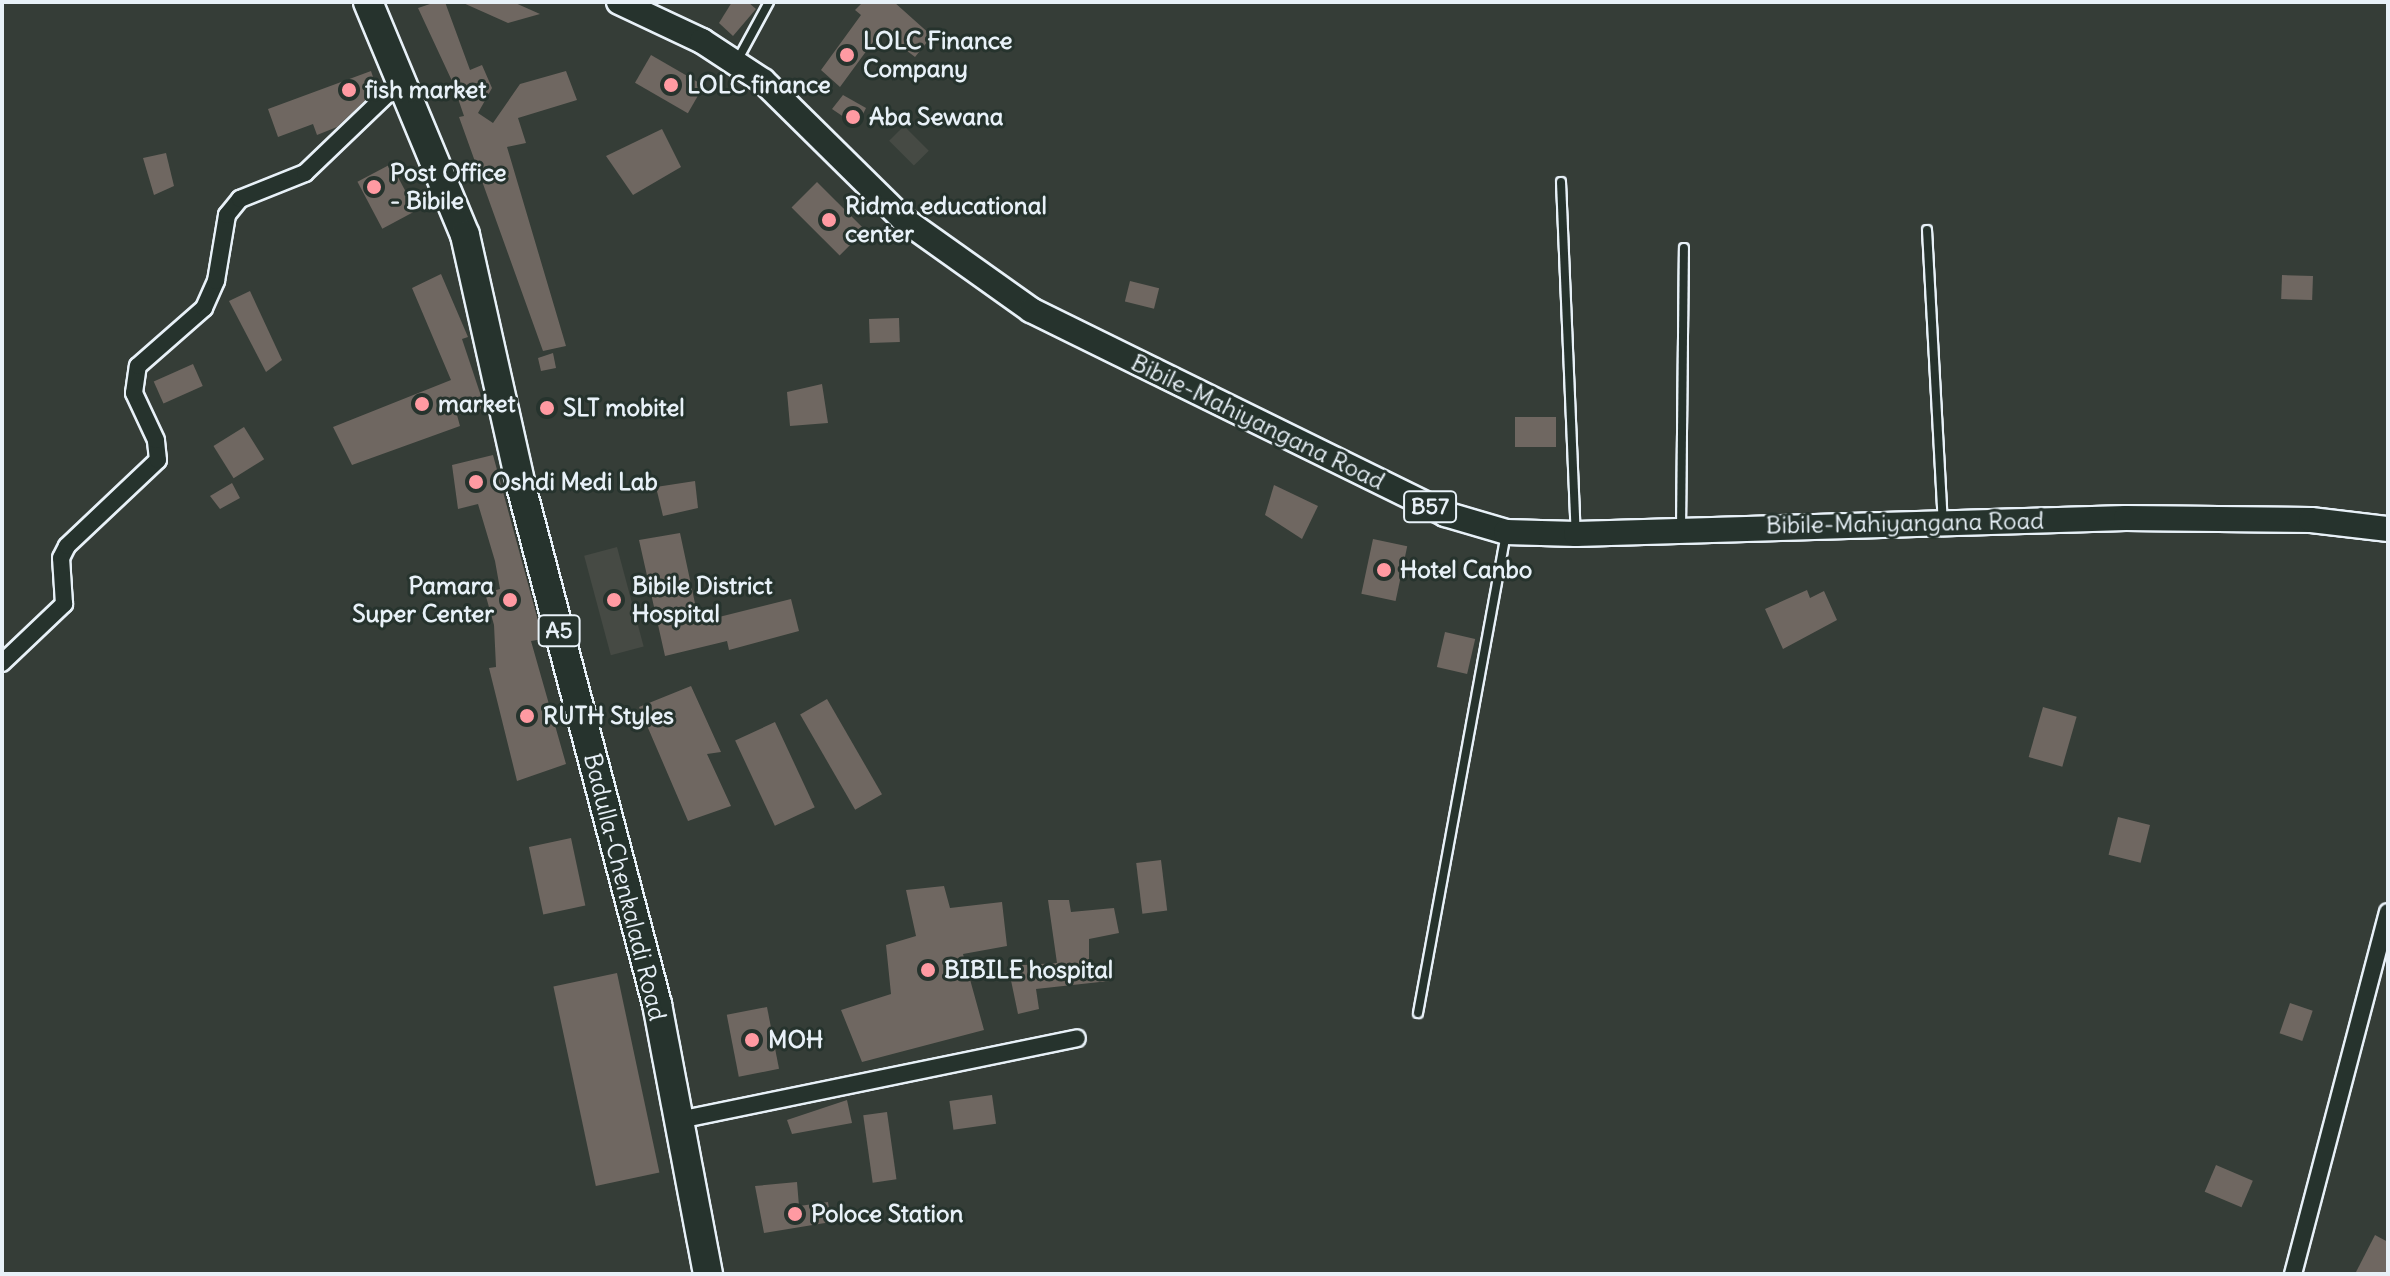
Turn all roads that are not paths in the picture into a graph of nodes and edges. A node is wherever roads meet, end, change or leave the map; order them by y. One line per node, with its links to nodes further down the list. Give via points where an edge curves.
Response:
1 (368, 2): 5 (highway, Badulla-Chenkaladi Road / A5)
2 (619, 2): 4 (main road, Bibile-Mahiyangana Road / B57)
3 (769, 2): 4 (lane)
4 (737, 62): 12 (main road, Bibile-Mahiyangana Road / B57, via 783,98 903,219 1031,310 1445,514)
5 (399, 83): 14 (street, via 305,173 240,199 227,215 216,281 204,308 138,366 134,393 156,440 158,460 67,546 61,558 64,604); 18 (highway, Badulla-Chenkaladi Road / A5, via 465,235 521,486 657,1004)
6 (1561, 182): 13 (lane)
7 (1927, 230): 9 (lane)
8 (1684, 248): 10 (lane)
9 (1943, 521): 10 (main road, Bibile-Mahiyangana Road / B57); 11 (main road, Bibile-Mahiyangana Road / B57, via 2311,520)
10 (1681, 529): 13 (main road, Bibile-Mahiyangana Road / B57)
11 (2388, 529)
12 (1506, 532): 13 (main road, Bibile-Mahiyangana Road / B57); 16 (lane)
13 (1576, 534)
14 (2, 663)
15 (2388, 912): 20 (street)
16 (1418, 1013)
17 (1077, 1038): 18 (street)
18 (679, 1120): 19 (highway, Badulla-Chenkaladi Road / A5)
19 (708, 1274)
20 (2293, 1274)

